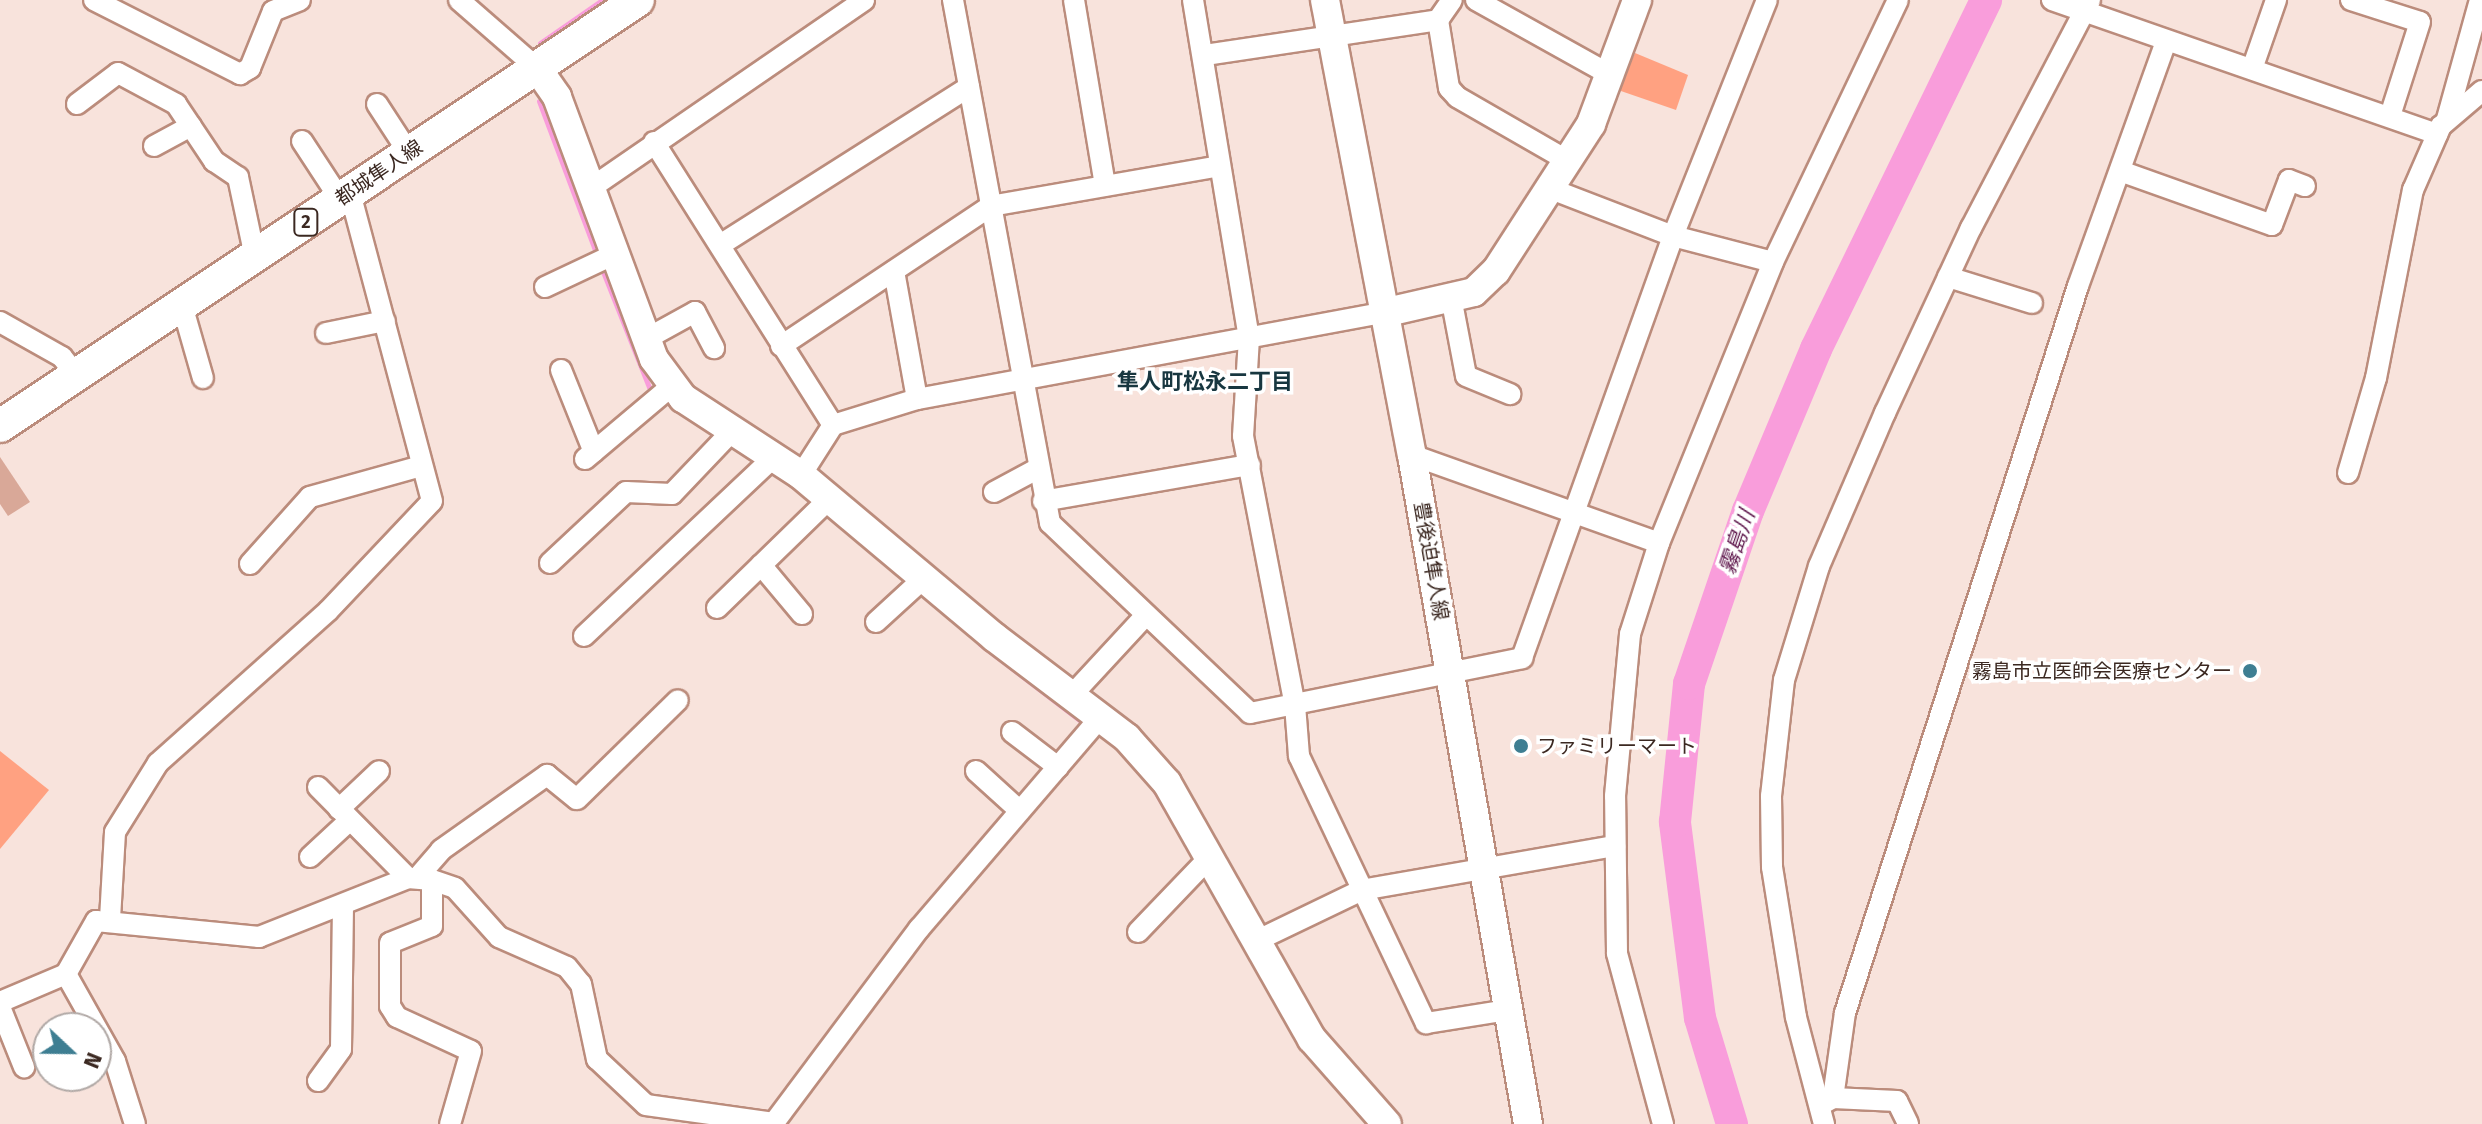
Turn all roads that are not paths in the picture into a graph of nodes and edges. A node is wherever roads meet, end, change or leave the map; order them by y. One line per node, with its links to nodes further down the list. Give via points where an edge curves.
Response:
1 (94, 0): 2 (street, via 240,74 250,68 273,11)
2 (300, 0)
3 (459, 0): 24 (street)
4 (638, 0): 24 (main road, 都城隼人線 / 2)
5 (864, 0): 35 (street)
6 (953, 0): 27 (street)
7 (1074, 0): 41 (street)
8 (1193, 0): 23 (street)
9 (1325, 0): 21 (street, 豊後迫隼人線)
10 (1452, 0): 20 (street)
11 (1476, 0): 26 (street)
12 (1637, 0): 26 (street)
13 (1767, 0): 47 (street)
14 (2052, 0): 19 (street)
15 (2276, 0): 25 (street)
16 (2351, 0): 31 (street, via 2420,22)
17 (2480, 0): 33 (street)
18 (1894, 1): 51 (street)
19 (2084, 8): 22 (street); 53 (street)
20 (1438, 20): 21 (street); 38 (street, via 1449,88 1457,97)
21 (1331, 32): 23 (street); 58 (street, 豊後迫隼人線)
22 (2166, 41): 25 (street); 40 (street)
23 (1205, 55): 39 (street)
24 (537, 68): 37 (main road, 都城隼人線 / 2); 44 (street, via 557,97)
25 (2252, 69): 31 (street)
26 (1609, 74): 38 (street)
27 (969, 87): 46 (street); 48 (street)
28 (2482, 91): 33 (street)
29 (77, 104): 32 (street, via 118,73 176,104)
30 (377, 104): 37 (street)
31 (2390, 116): 33 (street)
32 (191, 126): 36 (street); 49 (street, via 214,161 238,177)
33 (2442, 127): 81 (street, via 2408,207 2376,378)
34 (302, 141): 45 (street)
35 (654, 142): 44 (street); 48 (street)
36 (154, 146)
37 (409, 153): 45 (main road, 都城隼人線 / 2)
38 (1570, 162): 43 (street)
39 (1220, 166): 41 (street); 62 (street)
40 (2123, 172): 42 (street, via 2272,225 2289,180); 124 (street, via 2078,286 1845,1013)
41 (1105, 185): 46 (street)
42 (2305, 186)
43 (1551, 189): 47 (street); 55 (street, via 1496,271 1474,292)
44 (588, 190): 50 (street)
45 (345, 196): 49 (main road, 都城隼人線 / 2); 59 (street)
46 (991, 206): 52 (street); 68 (street)
47 (1673, 236): 51 (street); 86 (street)
48 (720, 245): 64 (street)
49 (255, 257): 57 (main road, 都城隼人線 / 2)
50 (604, 259): 54 (street); 63 (street)
51 (1773, 262): 87 (street)
52 (894, 271): 64 (street); 72 (street)
53 (1948, 277): 56 (street); 124 (street, via 1819,566 1784,680 1775,732 1772,867)
54 (545, 287)
55 (1451, 297): 58 (street); 71 (street, via 1466,376)
56 (2032, 303)
57 (182, 305): 67 (main road, 都城隼人線 / 2); 69 (street)
58 (1383, 313): 62 (street); 76 (street, 豊後迫隼人線)
59 (385, 321): 61 (street); 79 (street)
60 (0, 322): 67 (street, via 62,357)
61 (326, 333)
62 (1249, 338): 68 (street); 78 (street, via 1243,436)
63 (646, 339): 65 (street, via 692,304); 70 (street)
64 (781, 346): 73 (street)
65 (714, 348)
66 (561, 370): 70 (street, via 590,456)
67 (76, 375): 74 (main road, 都城隼人線 / 2)
68 (1021, 377): 72 (street); 80 (street)
69 (203, 378)
70 (665, 392): 75 (street, via 683,398)
71 (1510, 394)
72 (917, 399): 73 (street)
73 (833, 425): 82 (street)
74 (0, 426)
75 (728, 436): 77 (street); 88 (street, via 672,494 626,492)
76 (1412, 455): 86 (street); 97 (street, 豊後迫隼人線)
77 (769, 462): 82 (street); 96 (street)
78 (1250, 465): 84 (street); 100 (street)
79 (421, 466): 89 (street, via 310,497); 116 (street, via 431,483 432,501 328,611 158,763 115,832)
80 (1037, 469): 83 (street); 84 (street)
81 (2348, 473)
82 (801, 475): 85 (street)
83 (994, 492)
84 (1043, 501): 94 (street, via 1050,523)
85 (823, 505): 90 (street); 91 (street)
86 (1571, 516): 87 (street); 97 (street, via 1522,658)
87 (1659, 543): 109 (street, via 1630,634)
88 (550, 563)
89 (250, 564)
90 (761, 565): 92 (street); 93 (street)
91 (917, 584): 95 (street); 98 (street)
92 (717, 608)
93 (802, 614)
94 (1146, 615): 98 (street); 100 (street, via 1250,713)
95 (876, 622)
96 (584, 636)
97 (1451, 672): 100 (street); 112 (street, 豊後迫隼人線)
98 (1072, 695): 101 (street)
99 (678, 700): 113 (street, via 577,799 547,775 441,850)
100 (1295, 705): 114 (street, via 1299,756)
101 (1094, 725): 103 (street); 111 (street, via 1167,783)
102 (1012, 732): 103 (street)
103 (1058, 767): 107 (street)
104 (379, 771): 108 (street)
105 (976, 771): 107 (street)
106 (318, 787): 108 (street)
107 (1020, 811): 127 (street, via 919,929)
108 (344, 815): 110 (street); 113 (street)
109 (1615, 846): 112 (street); 130 (street, via 1617,953)
110 (310, 857)
111 (1203, 864): 117 (street); 118 (street)
112 (1483, 871): 114 (street); 121 (street, 豊後迫隼人線)
113 (419, 879): 115 (street); 126 (street, via 432,926 390,943 390,1006 397,1017 471,1051); 127 (street, via 455,888 499,937 567,967 581,984 593,1053 646,1105)
114 (1362, 890): 118 (street); 121 (street, via 1426,1023)
115 (343, 905): 116 (street, via 259,937); 123 (street, via 341,1049)
116 (110, 919): 119 (street, via 90,925)
117 (1138, 932)
118 (1258, 940): 128 (street, via 1312,1039)
119 (66, 974): 120 (street); 125 (street, via 115,1061)
120 (0, 1005): 122 (street)
121 (1508, 1010): 129 (street, 豊後迫隼人線)
122 (24, 1067)
123 (318, 1081)
124 (1825, 1110): 131 (street, via 1897,1101)
125 (135, 1124)
126 (450, 1124)
127 (774, 1124)
128 (1387, 1124)
129 (1528, 1124)
130 (1663, 1124)
131 (1908, 1124)

